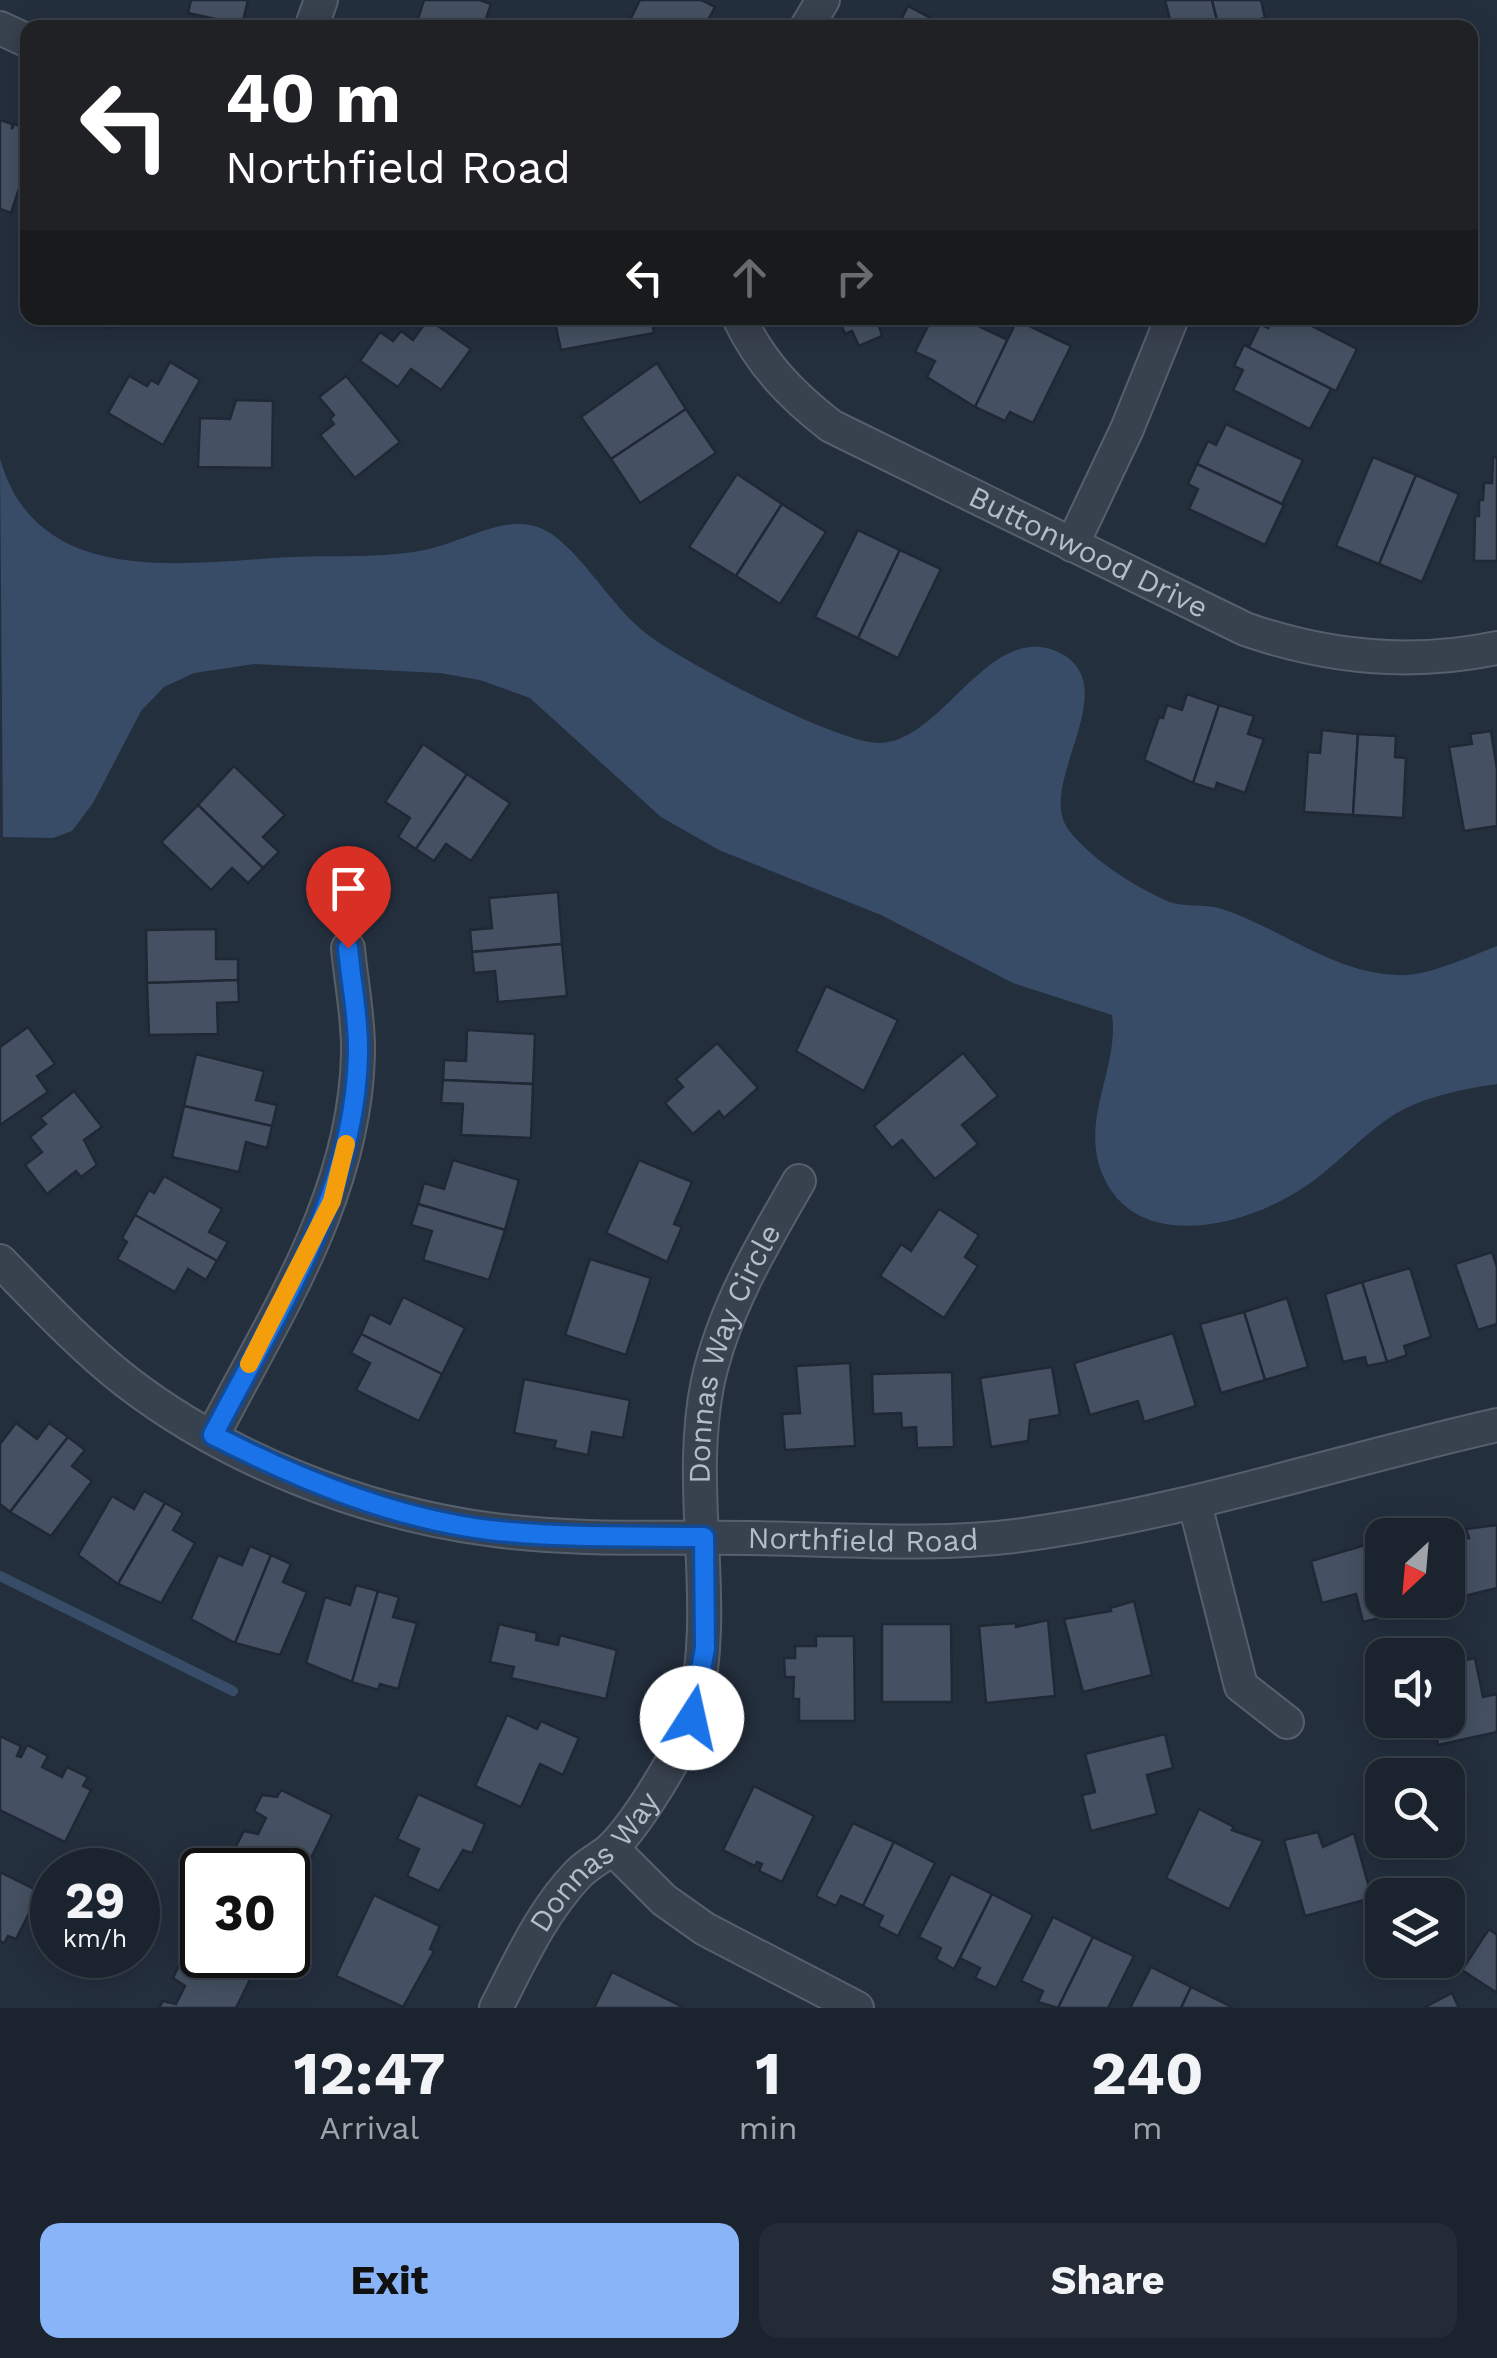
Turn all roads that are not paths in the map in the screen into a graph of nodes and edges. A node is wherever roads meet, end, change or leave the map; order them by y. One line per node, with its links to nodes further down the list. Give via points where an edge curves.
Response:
1 (743, 325): 3 (street, Buttonwood Drive, via 794,398 832,426)
2 (1169, 325): 3 (street)
3 (1072, 545): 4 (street, Buttonwood Drive, via 1281,642 1386,658)
4 (1497, 648)
5 (348, 948): 9 (street, via 358,1050 352,1121 335,1190)
6 (799, 1181): 11 (street, Donnas Way Circle, via 732,1306 708,1383)
7 (0, 1260): 9 (street, Northfield Road, via 69,1333 130,1384)
8 (1497, 1426): 10 (street, Northfield Road)
9 (213, 1435): 11 (street, Northfield Road, via 364,1501 469,1526)
10 (1195, 1504): 11 (street, Northfield Road, via 1019,1536); 12 (street, via 1241,1686)
11 (704, 1537): 13 (street, Donnas Way, via 705,1648 692,1718)
12 (1286, 1722)
13 (612, 1848): 14 (street, Donnas Way, via 580,1872 535,1930); 15 (street, via 664,1900 704,1928)
14 (496, 2008)
15 (857, 2008)

